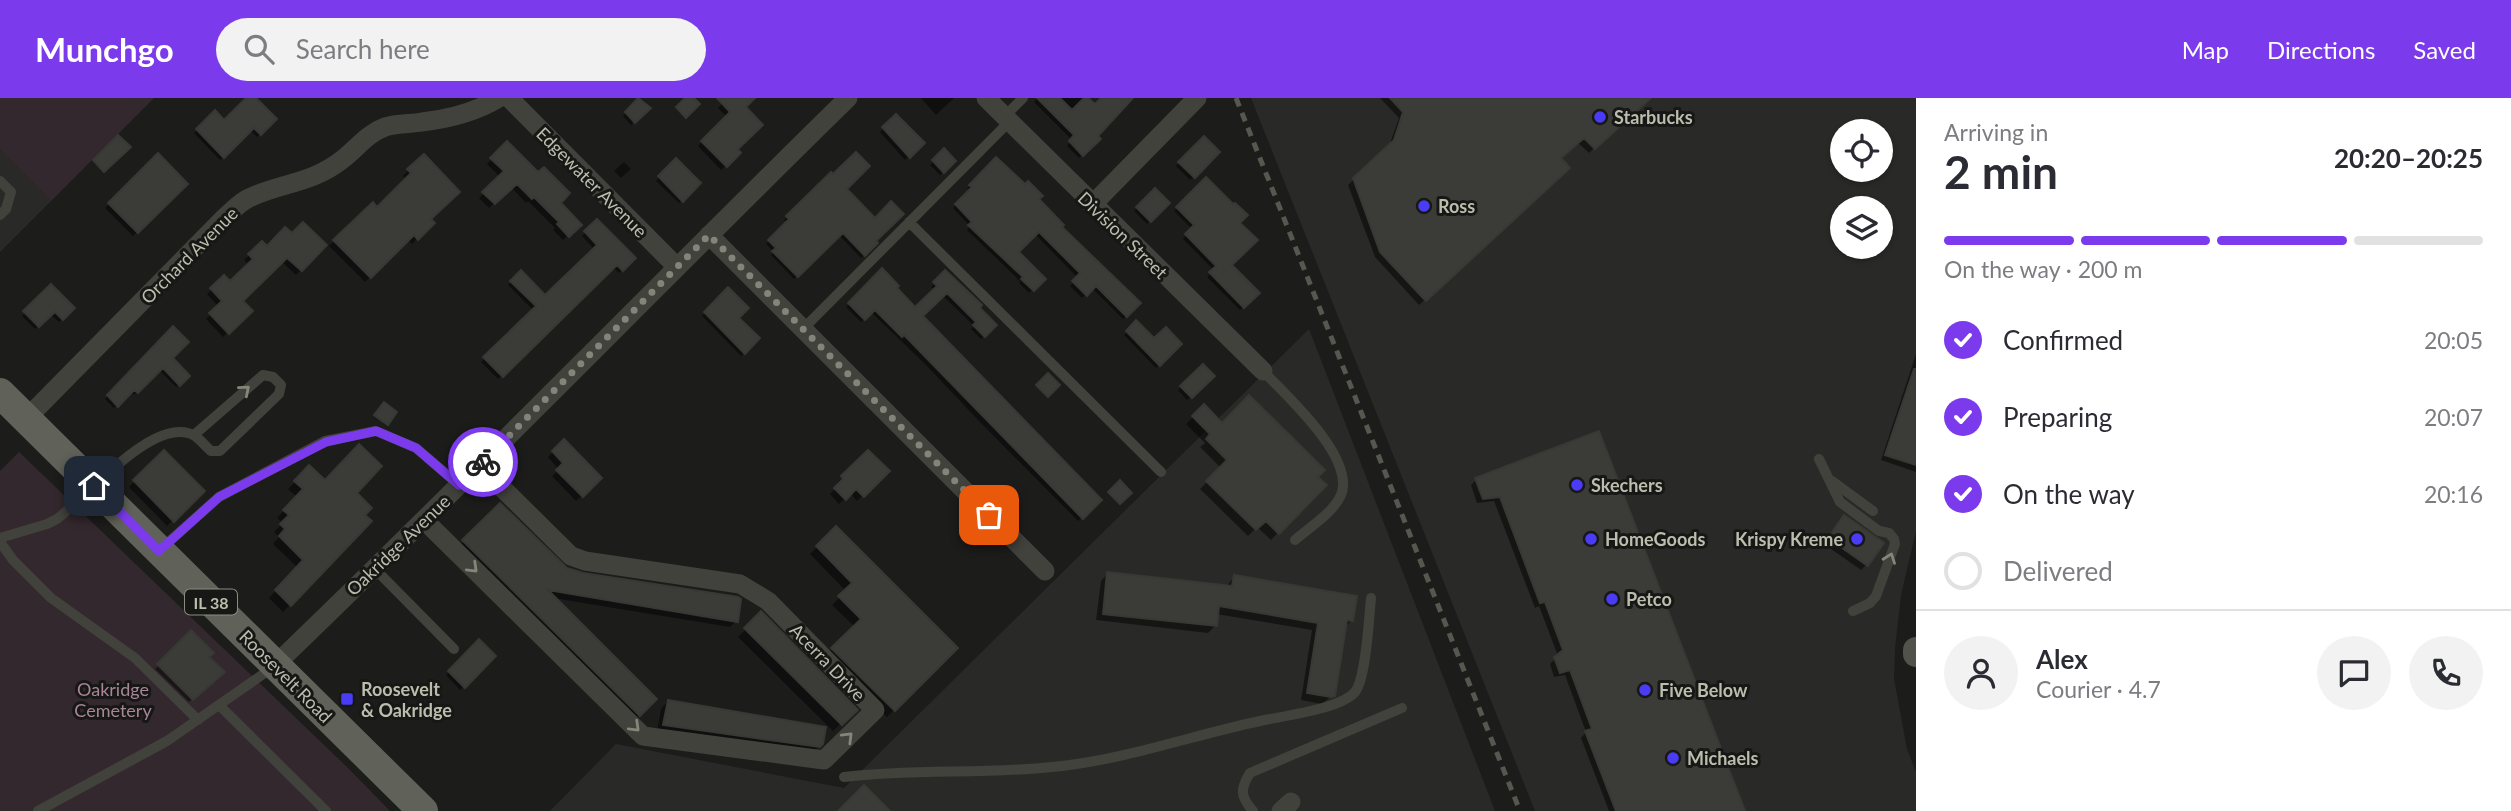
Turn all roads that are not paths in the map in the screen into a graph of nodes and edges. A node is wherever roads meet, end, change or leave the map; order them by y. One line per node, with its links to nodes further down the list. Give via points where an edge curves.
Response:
1 (499, 98): 17 (street, Orchard Avenue, via 467,113 382,128 306,181 246,199)
2 (509, 98): 13 (street, Edgewater Avenue)
3 (848, 98): 12 (street, Oakridge Avenue)
4 (986, 98): 7 (street, Division Street)
5 (1023, 98): 7 (lane)
6 (1197, 98): 9 (street)
7 (1007, 119): 9 (street, Division Street); 11 (lane)
8 (0, 181): 10 (lane, via 11,192)
9 (1092, 205): 15 (street, Division Street)
10 (0, 215)
11 (909, 222): 14 (lane); 21 (lane)
12 (709, 235): 13 (street, Oakridge Avenue); 14 (street)
13 (676, 266): 20 (street, Oakridge Avenue)
14 (803, 329): 31 (street)
15 (1263, 371): 28 (lane, via 1317,429 1343,479 1335,504)
16 (0, 393): 17 (main road, Roosevelt Road / IL 38)
17 (26, 419): 24 (main road, Roosevelt Road / IL 38)
18 (194, 435): 18 (lane, one-way to 18, via 263,375 281,385 279,394 220,451 211,451); 24 (lane, via 172,432 133,452)
19 (1819, 459): 22 (lane)
20 (480, 466): 23 (street, Oakridge Avenue); 26 (street, Acerra Drive, one-way to 20, via 643,736 824,760 875,710 768,601 740,584 571,556)
21 (1161, 472)
22 (1828, 478): 25 (lane); 33 (lane, one-way to 22, via 1876,596 1895,544 1889,533 1879,531 1840,502)
23 (459, 485): 26 (street, Oakridge Avenue); 29 (lane, via 416,448 376,431 326,442 219,497)
24 (94, 486): 27 (lane, via 47,524); 29 (main road, Roosevelt Road / IL 38)
25 (1873, 510)
26 (424, 520): 30 (street, Oakridge Avenue)
27 (0, 540): 38 (lane, via 51,598 135,658)
28 (1295, 540)
29 (159, 551): 35 (main road, Roosevelt Road / IL 38)
30 (374, 568): 34 (lane); 35 (street, Oakridge Avenue)
31 (1045, 571)
32 (1371, 598): 39 (lane, via 1361,683 1351,696 1327,707 1063,766)
33 (1853, 611)
34 (454, 649)
35 (275, 665): 36 (lane); 42 (main road, Roosevelt Road / IL 38)
36 (220, 706): 38 (lane); 41 (lane)
37 (1402, 708): 43 (lane, via 1250,773 1241,787 1243,800)
38 (198, 720): 40 (lane)
39 (844, 777)
40 (38, 811)
41 (326, 811)
42 (423, 811)
43 (1253, 811)

